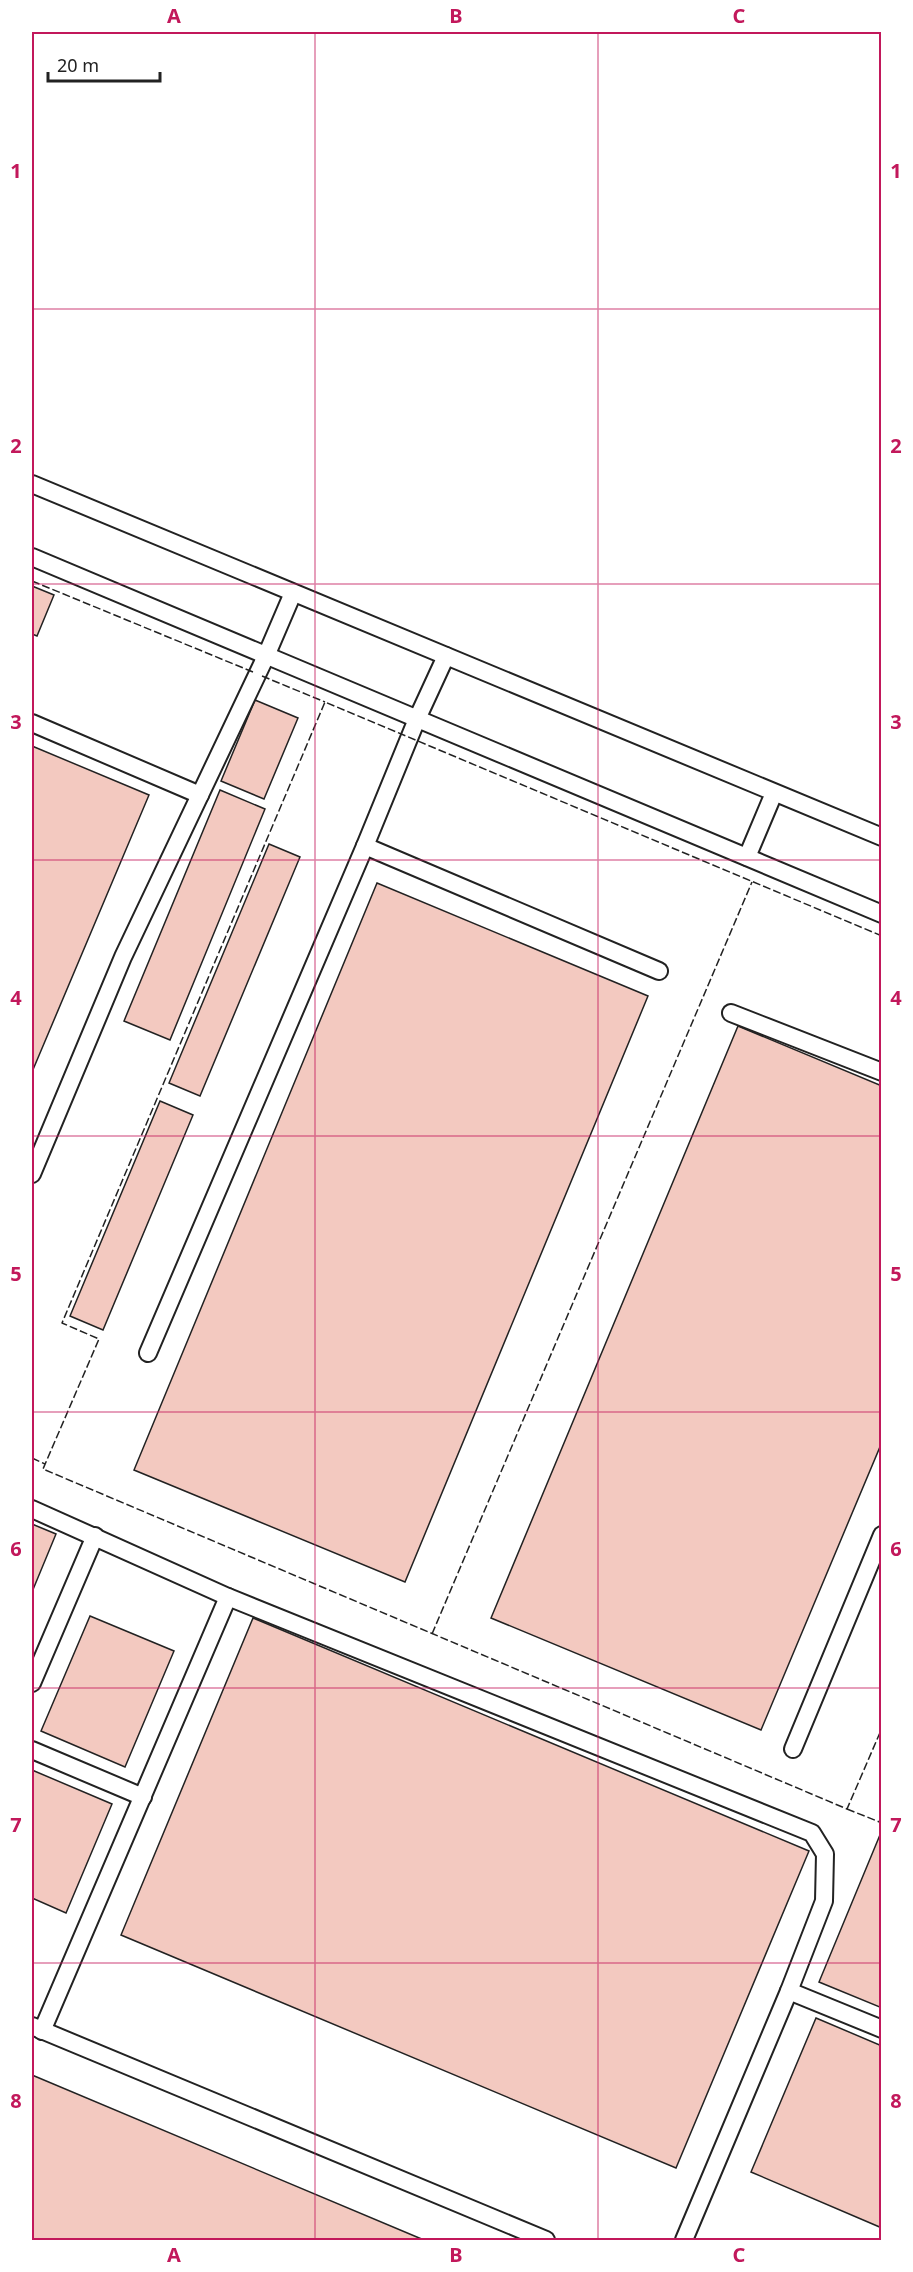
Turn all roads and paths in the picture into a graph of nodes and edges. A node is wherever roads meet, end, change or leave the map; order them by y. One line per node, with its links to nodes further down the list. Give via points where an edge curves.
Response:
1 (32, 484): 3 (lane)
2 (32, 557): 4 (lane)
3 (293, 592): 4 (lane); 5 (lane)
4 (266, 656): 6 (lane); 9 (lane)
5 (446, 656): 6 (lane); 8 (lane)
6 (417, 719): 11 (lane); 12 (lane)
7 (32, 723): 9 (lane)
8 (774, 793): 10 (lane); 12 (lane)
9 (200, 795): 17 (lane, via 123,957)
10 (882, 837)
11 (365, 846): 14 (lane); 18 (lane)
12 (747, 858): 13 (lane)
13 (882, 914)
14 (659, 970)
15 (730, 1013): 16 (lane)
16 (882, 1072)
17 (32, 1174)
18 (148, 1353)
19 (32, 1509): 21 (lane)
20 (882, 1535): 24 (lane)
21 (95, 1536): 22 (lane); 23 (lane)
22 (228, 1596): 26 (lane); 27 (lane, via 812,1833 825,1854 824,1901)
23 (32, 1683)
24 (794, 1749)
25 (32, 1750): 26 (lane)
26 (143, 1797): 28 (lane)
27 (789, 1991): 29 (lane); 31 (lane)
28 (37, 2029): 30 (lane)
29 (882, 2029)
30 (546, 2241)
31 (684, 2241)

